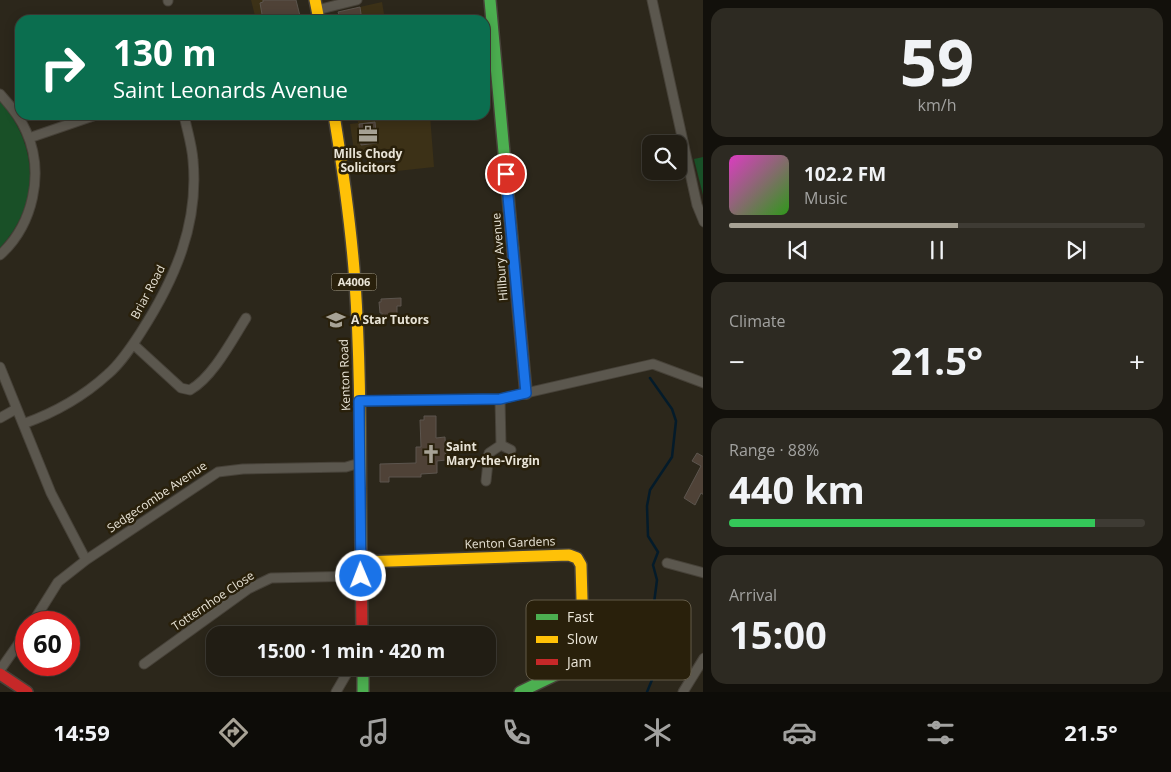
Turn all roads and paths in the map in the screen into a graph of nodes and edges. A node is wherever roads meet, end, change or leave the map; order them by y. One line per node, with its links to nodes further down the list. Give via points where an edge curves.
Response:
1 (357, 0): 4 (street)
2 (490, 0): 18 (street, Hillbury Avenue)
3 (652, 0): 12 (street)
4 (317, 10)
5 (0, 94): 6 (street)
6 (15, 113)
7 (20, 120): 11 (street)
8 (81, 120): 11 (street)
9 (185, 120): 15 (street, Briar Road, via 193,160 191,213 184,249 159,304)
10 (335, 120): 20 (street, Kenton Road / A4006, via 349,218)
11 (29, 138): 13 (street, via 35,174 31,204 14,240)
12 (703, 219)
13 (0, 255)
14 (246, 318): 15 (street, via 207,376 190,390 181,388)
15 (133, 344): 23 (street, Briar Road, via 110,373 64,406)
16 (0, 368): 21 (street)
17 (703, 383): 18 (street, via 652,364)
18 (526, 393): 19 (street)
19 (500, 399): 20 (street); 24 (street)
20 (359, 401): 26 (street, Kenton Road / A4006)
21 (16, 409): 22 (street); 23 (street)
22 (0, 418)
23 (23, 424): 28 (street, via 51,493)
24 (500, 445): 25 (street); 27 (street, via 489,453)
25 (512, 450)
26 (360, 463): 28 (street, Sedgecombe Avenue, via 346,467 243,468 218,472); 29 (street, Kenton Road / A4006)
27 (486, 481)
28 (86, 560): 34 (street, Sedgecombe Avenue, via 58,582)
29 (361, 562): 32 (street, Kenton Road / A4006); 33 (street, Kenton Gardens, via 569,555 582,565)
30 (667, 563): 31 (street)
31 (703, 572)
32 (361, 576): 35 (street, Kenton Road / A4006); 38 (street, Totternhoe Close, via 271,578 248,589)
33 (583, 600)
34 (40, 611)
35 (362, 626)
36 (15, 649): 39 (street)
37 (703, 660): 48 (street)
38 (144, 664)
39 (0, 670)
40 (0, 674): 44 (street)
41 (345, 676): 45 (street)
42 (363, 676): 46 (street)
43 (545, 680): 47 (street, Kenton Gardens)
44 (27, 692)
45 (336, 692)
46 (363, 692)
47 (520, 692)
48 (684, 692)

